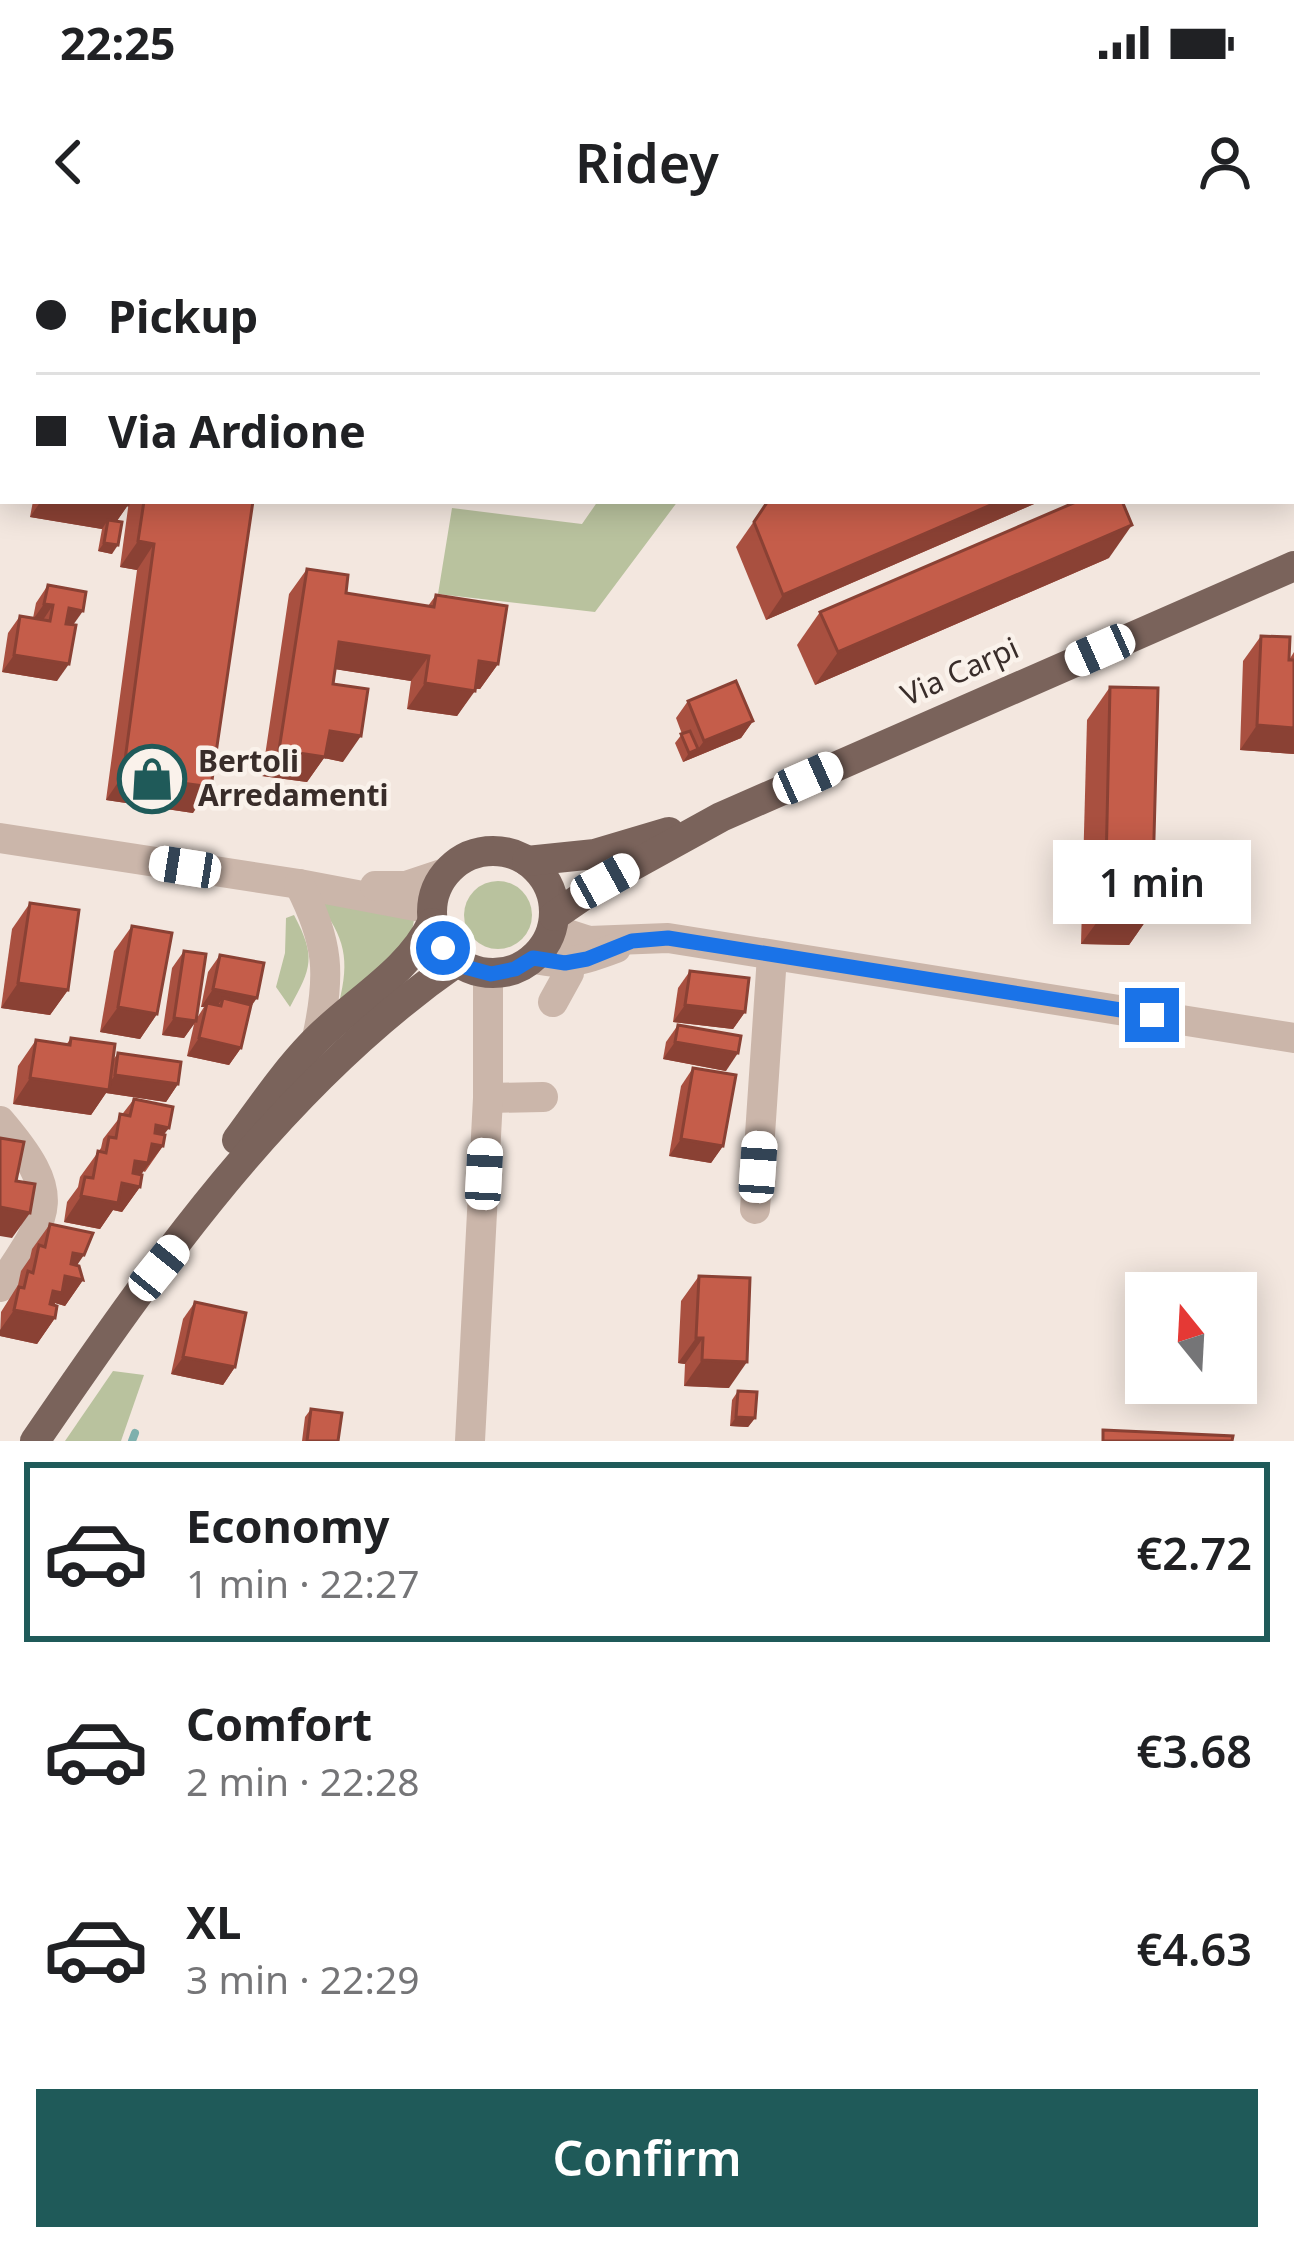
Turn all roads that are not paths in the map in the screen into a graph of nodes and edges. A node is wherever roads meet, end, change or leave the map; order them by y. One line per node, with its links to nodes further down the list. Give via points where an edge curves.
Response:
1 (1294, 566): 2 (main road, Via Carpi)
2 (721, 818): 4 (main road, Via Carpi, via 595,854); 8 (main road, Via Carpi, via 605,881)
3 (1, 845): 6 (street)
4 (527, 861): 5 (main road, via 486,851); 8 (main road, via 547,882)
5 (445, 873): 6 (street, via 406,886); 7 (main road)
6 (299, 884): 7 (street); 17 (street, via 319,923 328,967)
7 (432, 916): 12 (main road); 17 (main road, via 422,944)
8 (553, 922): 9 (street, via 589,941); 11 (main road)
9 (632, 941): 10 (street, via 668,938); 13 (street)
10 (772, 956): 16 (street); 21 (street)
11 (533, 958): 13 (street); 14 (main road)
12 (457, 962): 14 (main road); 23 (main road, via 326,1068)
13 (565, 963): 15 (street, via 569,973)
14 (488, 973): 19 (street)
15 (553, 1002)
16 (1294, 1038)
17 (317, 1039): 23 (main road, via 191,1204)
18 (543, 1096): 19 (street)
19 (488, 1098): 25 (street)
20 (0, 1121): 22 (street, via 31,1158 44,1205 38,1234)
21 (755, 1209)
22 (0, 1287)
23 (133, 1300): 24 (main road)
24 (34, 1441)
25 (470, 1441)

